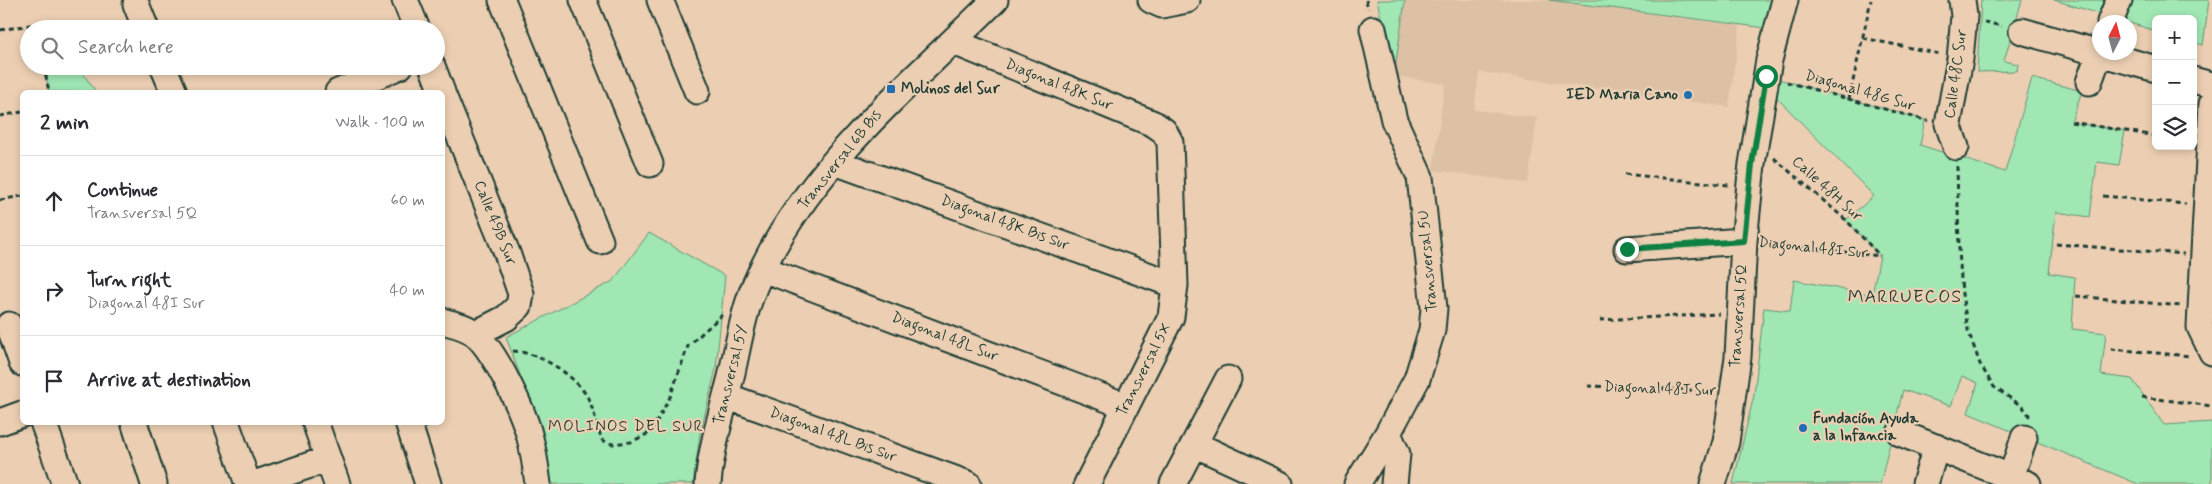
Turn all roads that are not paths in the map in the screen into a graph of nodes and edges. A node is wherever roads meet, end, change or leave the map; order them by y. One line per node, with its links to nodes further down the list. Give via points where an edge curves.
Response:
1 (502, 0): 39 (street)
2 (582, 0): 37 (street)
3 (660, 0): 31 (street)
4 (995, 0): 17 (street, Transversal 6B Bis)
5 (1187, 0): 9 (street)
6 (1785, 0): 40 (street, Transversal 5Q, via 1766,76)
7 (2119, 0): 12 (street)
8 (410, 1): 14 (street)
9 (1156, 2)
10 (136, 4): 13 (street)
11 (1963, 8): 35 (street, Calle 48C Sur)
12 (2113, 15)
13 (142, 20)
14 (415, 20)
15 (1373, 29): 60 (street, Transversal 5U, via 1394,120 1420,177 1434,308 1432,330 1417,380)
16 (2022, 31): 18 (street)
17 (954, 42): 34 (street, Diagonal 48K Sur, via 1154,124); 36 (street, Transversal 6B Bis, via 876,114)
18 (2092, 51)
19 (2097, 60): 26 (street)
20 (2124, 60): 21 (street)
21 (2152, 68)
22 (167, 75): 28 (street)
23 (379, 75): 29 (street)
24 (435, 75): 30 (street, Calle 49B Sur)
25 (2197, 81): 27 (street)
26 (2089, 82)
27 (2212, 85)
28 (173, 90)
29 (343, 90)
30 (441, 90)
31 (697, 91)
32 (445, 100): 47 (street, Calle 49B Sur, via 508,253 521,294 518,306)
33 (2211, 110): 38 (street)
34 (1164, 131): 43 (street, Transversal 5X, via 1170,142)
35 (1952, 135)
36 (835, 162): 42 (street, Transversal 6B Bis, via 784,231); 43 (street, Diagonal 48K Bis Sur)
37 (650, 164)
38 (2208, 216): 44 (street, via 2204,256)
39 (600, 241)
40 (1744, 241): 41 (street, Diagonal 48I Sur); 81 (street, Transversal 5Q, via 1738,357 1726,442)
41 (1627, 249)
42 (763, 269): 51 (street, Transversal 5Y, via 754,286); 52 (street, Diagonal 48L Sur)
43 (1175, 285): 52 (street, Transversal 5X, via 1171,317)
44 (2205, 321): 48 (street)
45 (445, 322): 47 (street, via 458,325)
46 (10, 325): 49 (street)
47 (481, 342): 73 (street, via 496,361 522,416 530,437)
48 (2203, 354)
49 (20, 357)
50 (1228, 379): 63 (street)
51 (726, 396): 74 (street, Transversal 5Y); 75 (street, Diagonal 48L Bis Sur)
52 (1126, 406): 76 (street, Transversal 5X)
53 (20, 415): 54 (street)
54 (0, 422)
55 (44, 425): 67 (street)
56 (135, 425): 68 (street)
57 (227, 425): 69 (street)
58 (316, 425): 65 (street)
59 (409, 425): 72 (street)
60 (1388, 433): 79 (street, Transversal 5U); 80 (street, via 1397,454)
61 (1900, 433): 64 (street)
62 (2024, 438): 66 (street)
63 (1194, 444): 77 (street); 78 (street)
64 (1936, 447): 66 (street); 82 (street)
65 (328, 459): 70 (street); 71 (street)
66 (2016, 482)
67 (64, 484)
68 (154, 484)
69 (248, 484)
70 (254, 484)
71 (337, 484)
72 (428, 484)
73 (538, 484)
74 (708, 484)
75 (968, 484)
76 (1087, 484)
77 (1173, 484)
78 (1280, 484)
79 (1357, 484)
80 (1394, 484)
81 (1713, 484)
82 (1925, 484)

